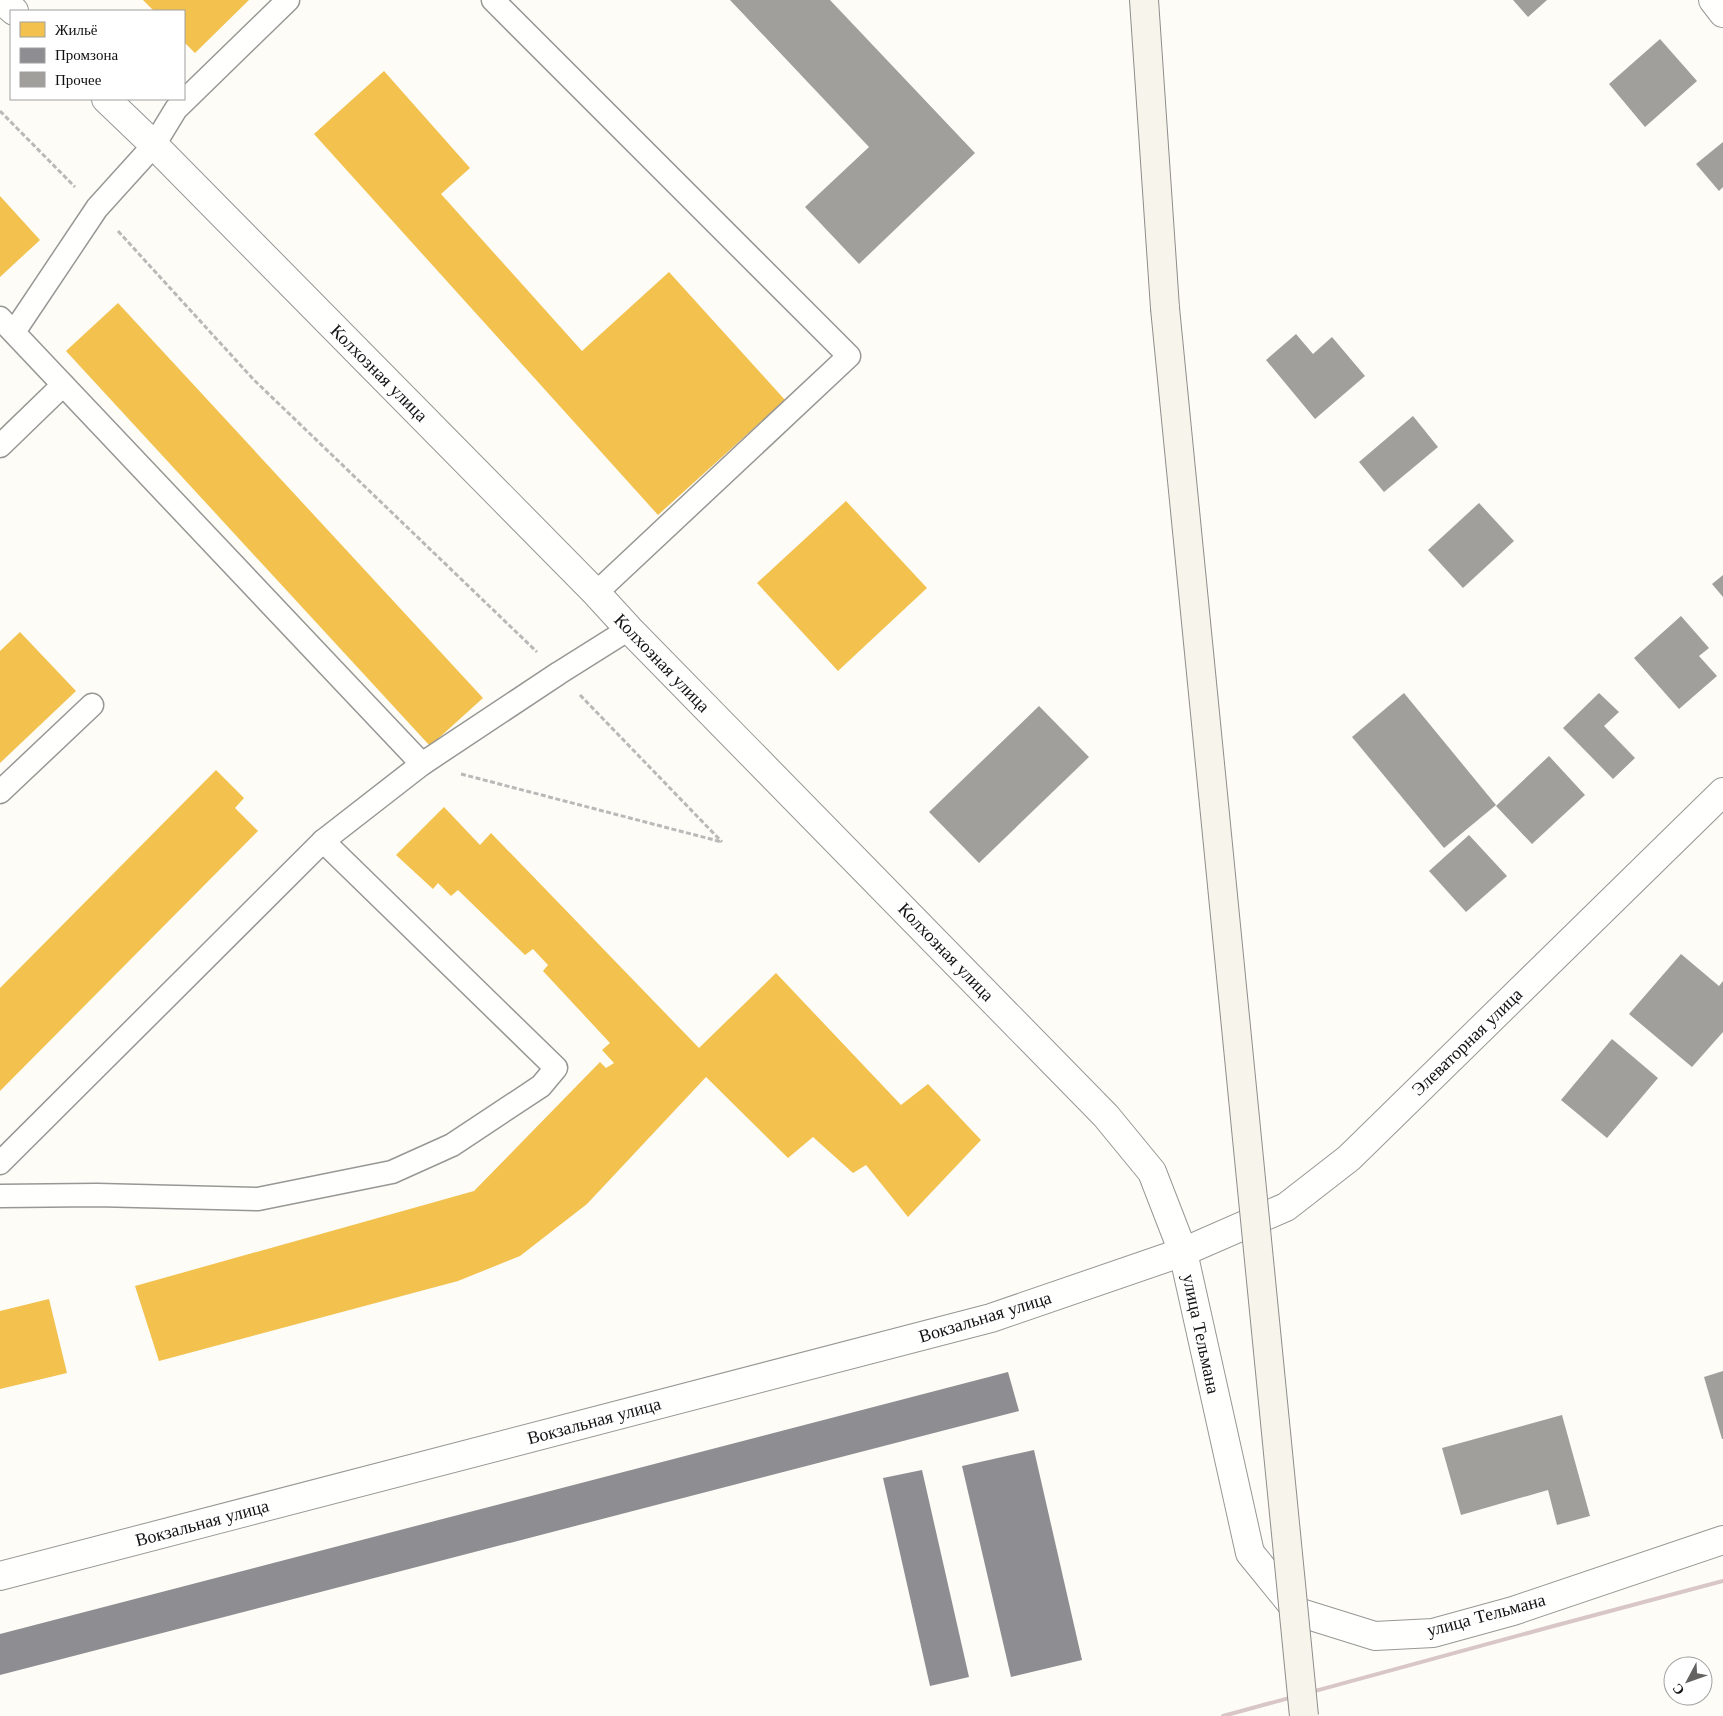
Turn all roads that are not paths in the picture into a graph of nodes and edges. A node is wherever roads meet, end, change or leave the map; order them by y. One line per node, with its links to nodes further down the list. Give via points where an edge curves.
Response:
1 (2, 0): 6 (street)
2 (288, 0): 9 (lane, via 176,109)
3 (493, 0): 13 (lane, via 848,356)
4 (1144, 0): 25 (main road, bridge, via 1165,308)
5 (1713, 0): 7 (street)
6 (13, 10)
7 (1723, 13)
8 (107, 100): 9 (street, Колхозная улица)
9 (154, 145): 10 (lane, via 97,208); 13 (street, Колхозная улица)
10 (7, 325): 11 (lane)
11 (63, 385): 12 (lane); 16 (lane)
12 (0, 446)
13 (596, 593): 14 (street, Колхозная улица)
14 (629, 629): 16 (lane); 22 (street, Колхозная улица, via 1106,1116 1152,1172)
15 (92, 705): 17 (lane)
16 (422, 764): 19 (lane)
17 (0, 792)
18 (1723, 792): 22 (street, Элеваторная улица, via 1349,1158 1286,1207)
19 (323, 841): 20 (lane); 21 (lane, via 556,1068 541,1086 452,1146 392,1172 258,1199)
20 (0, 1163)
21 (0, 1196)
22 (1183, 1252): 23 (street, улица Тельмана, via 1250,1553 1298,1612 1375,1636 1433,1633 1513,1611); 24 (street, Вокзальная улица, via 991,1318)
23 (1723, 1540)
24 (0, 1576)
25 (1304, 1716)

